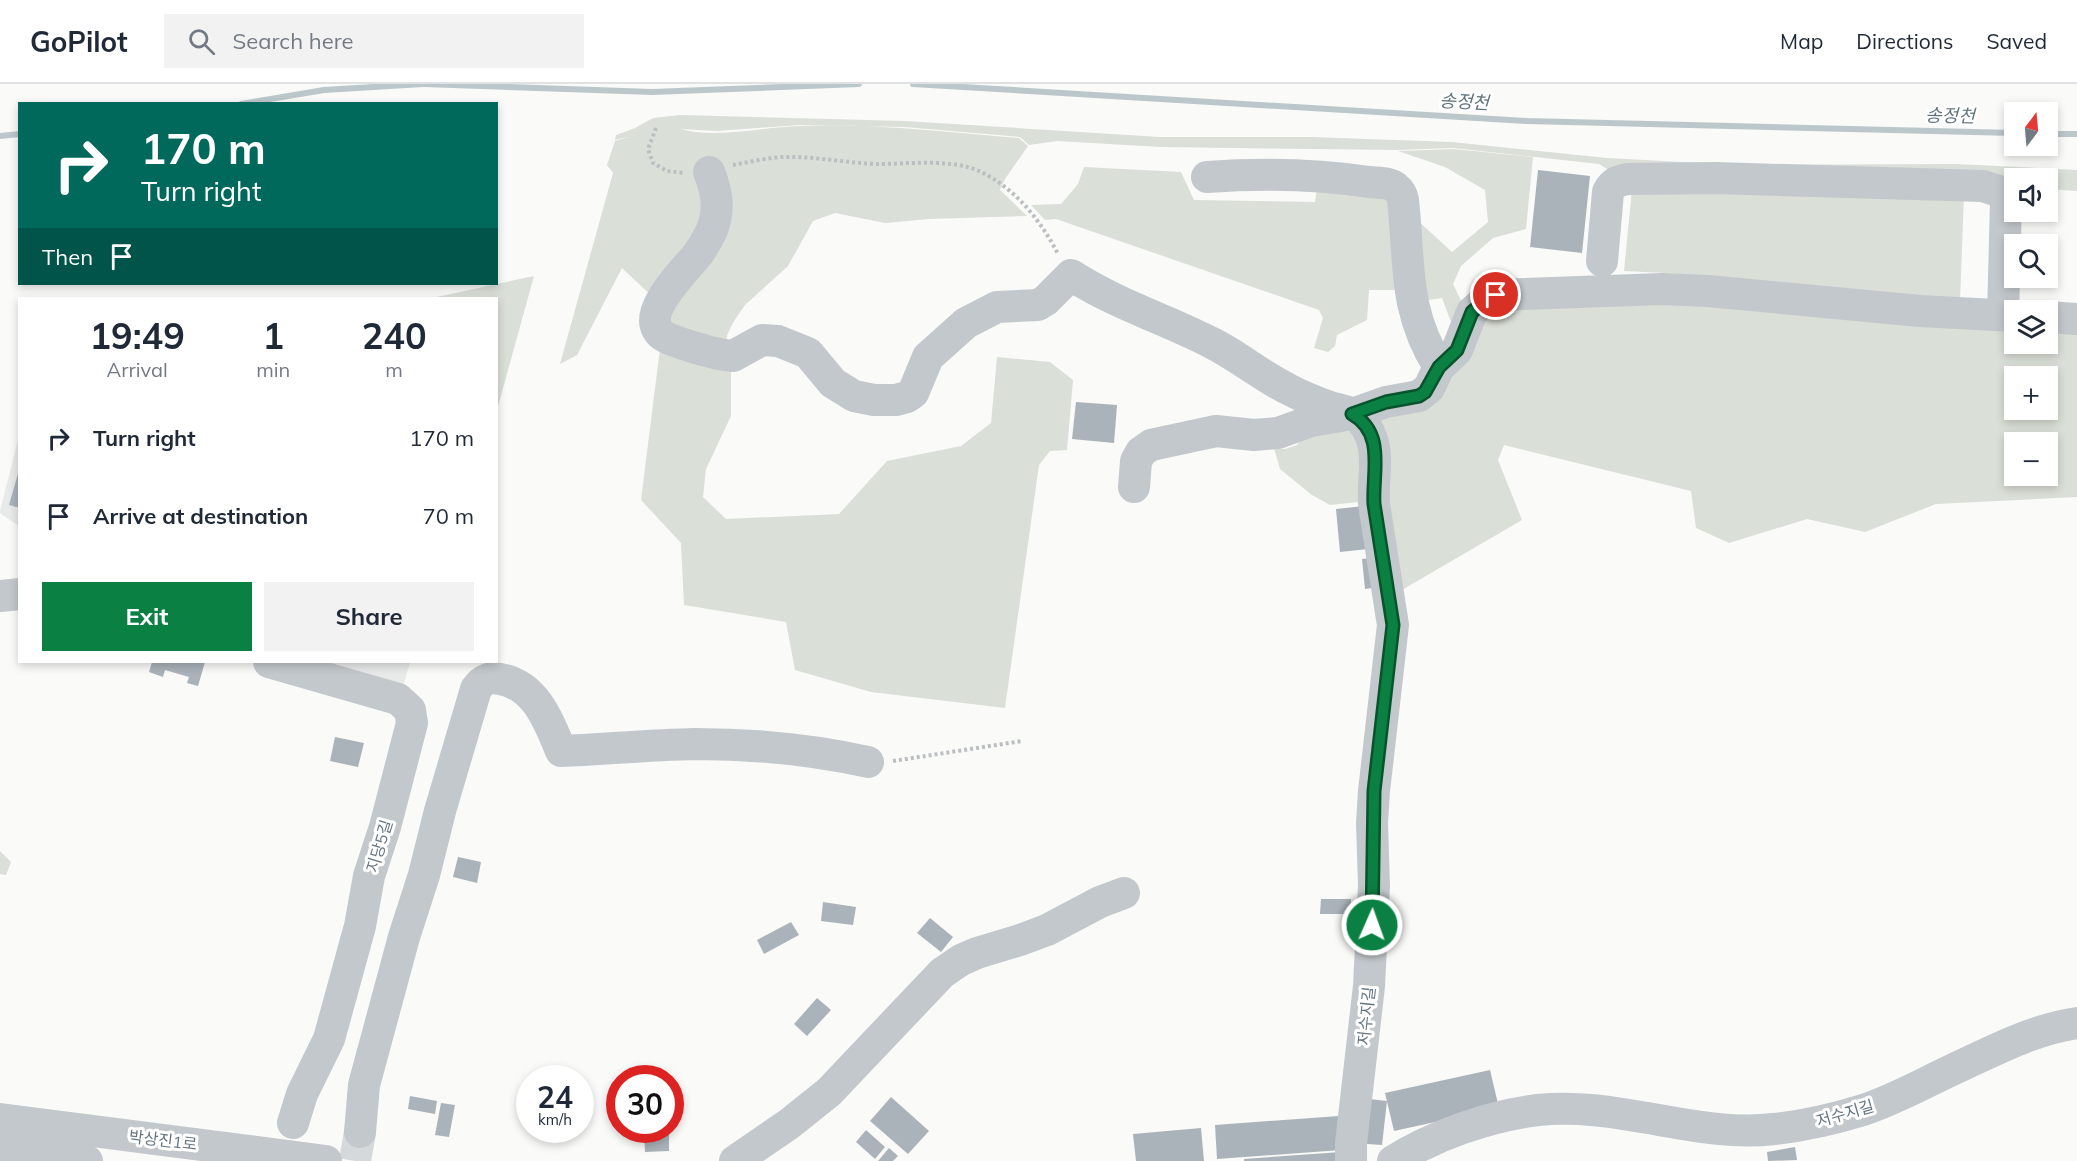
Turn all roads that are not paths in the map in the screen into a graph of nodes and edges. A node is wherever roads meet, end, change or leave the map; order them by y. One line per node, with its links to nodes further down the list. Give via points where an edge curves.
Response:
1 (709, 172): 9 (street, via 717,195 712,229 698,255 663,298 656,316 658,331 673,340 726,356 737,355 762,340 778,341 808,353 844,391 861,399 896,400 907,397 917,387 928,357 966,323 997,308 1038,305 1071,275 1092,289 1229,351 1286,388)
2 (1207, 177): 8 (street, via 1308,176 1395,187 1403,200 1413,309 1426,347)
3 (1602, 261): 4 (street, via 1608,192 1616,181 1715,178 1983,186 2001,192 2006,202)
4 (2009, 300)
5 (2004, 315): 8 (street, via 1685,290 1496,295 1472,312 1457,350)
6 (2058, 318): 7 (street)
7 (2077, 319)
8 (1439, 367): 9 (street, via 1429,388 1419,396)
9 (1352, 414): 10 (street, via 1311,421 1278,433 1215,431 1151,445 1136,461); 24 (street, 저수지길, via 1367,427 1377,453 1374,504 1393,625 1374,791 1369,986)
10 (1134, 487)
11 (18, 594): 12 (street)
12 (0, 596)
13 (272, 663): 18 (street, 지당5길, via 398,699 410,710 412,723 329,1039)
14 (868, 762): 19 (street, via 827,754 724,745 561,751 548,721 530,695 512,682 486,679 476,689 404,936 364,1085)
15 (1124, 892): 23 (street, via 1047,930 977,952 942,973 830,1092)
16 (2077, 1023): 25 (street, 저수지길, via 2010,1043 1864,1110 1816,1122 1772,1130 1730,1130 1603,1111 1539,1110 1454,1132)
17 (0, 1119): 22 (street, 박상진1로)
18 (293, 1122)
19 (360, 1132)
20 (0, 1150): 21 (street)
21 (87, 1161)
22 (326, 1161)
23 (735, 1161)
24 (1352, 1161)
25 (1393, 1161)

